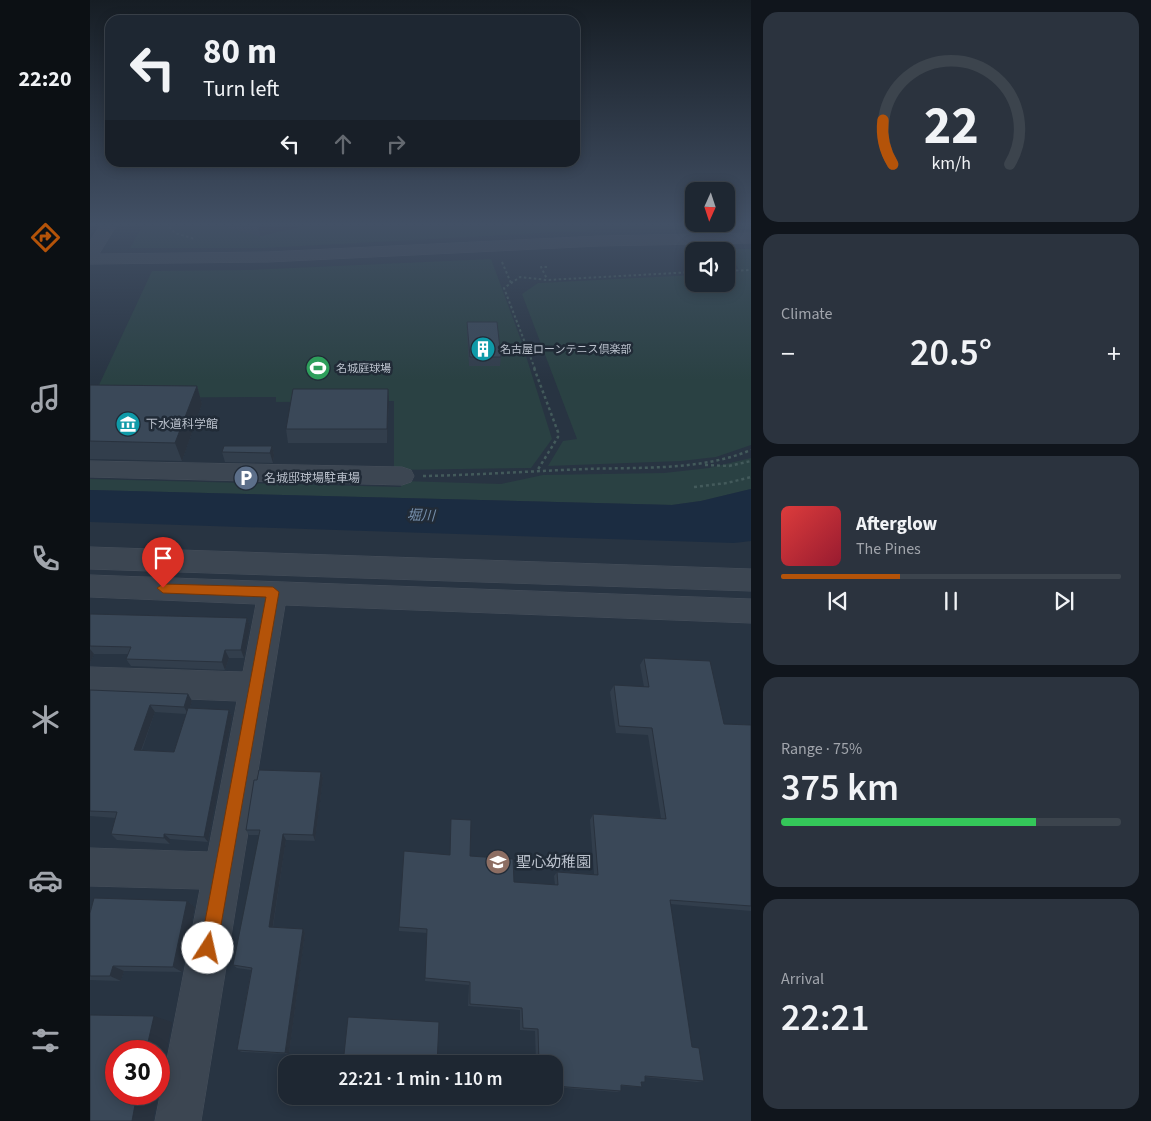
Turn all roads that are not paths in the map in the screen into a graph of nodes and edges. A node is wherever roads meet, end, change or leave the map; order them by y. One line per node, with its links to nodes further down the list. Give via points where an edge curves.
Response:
1 (90, 469): 2 (street)
2 (402, 476)
3 (90, 558): 4 (street)
4 (751, 580)
5 (90, 586): 6 (street)
6 (273, 592): 7 (street); 9 (street)
7 (751, 611)
8 (90, 681): 9 (street)
9 (256, 687): 11 (street)
10 (90, 867): 11 (street)
11 (222, 871): 12 (street)
12 (178, 1121)

